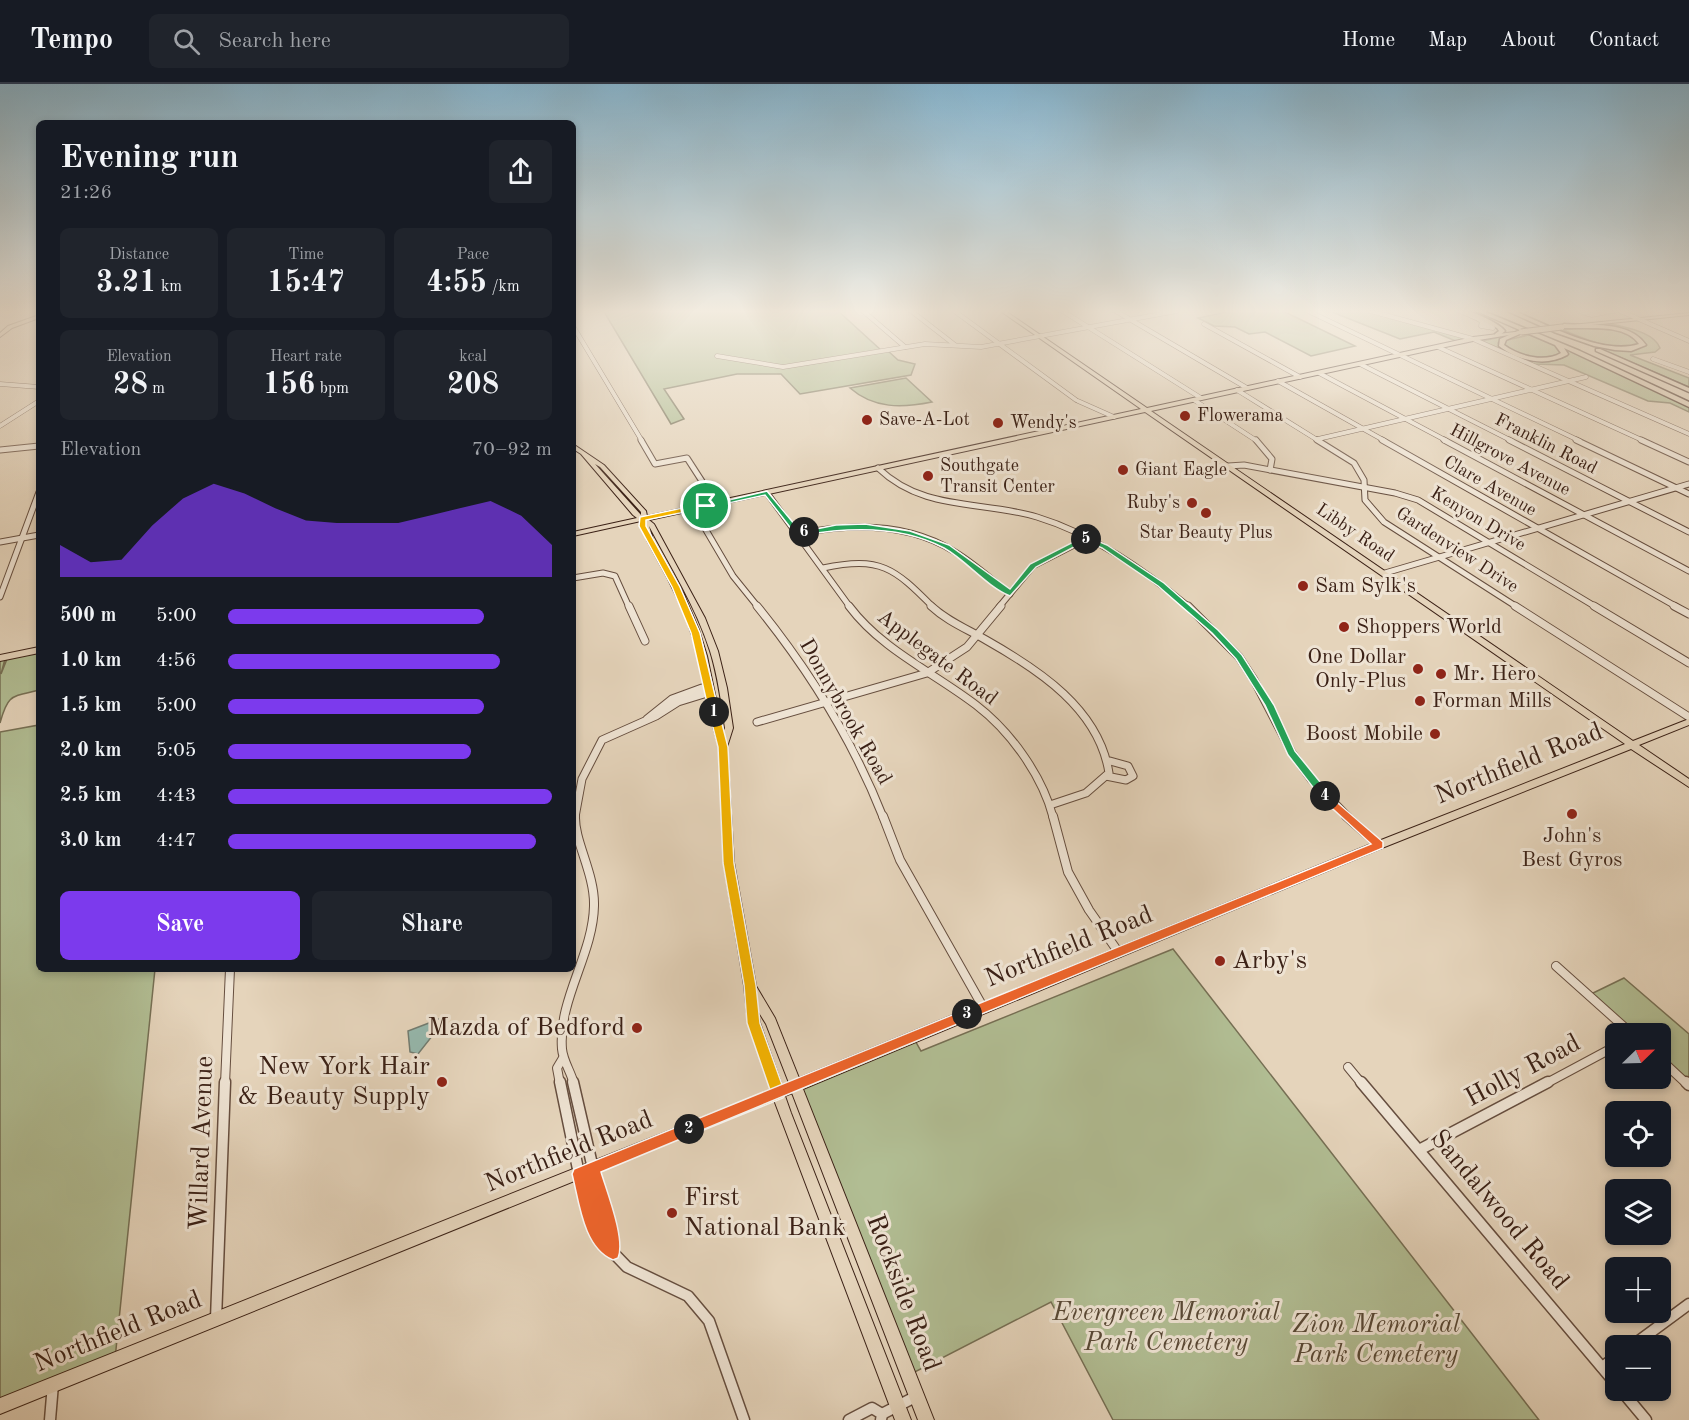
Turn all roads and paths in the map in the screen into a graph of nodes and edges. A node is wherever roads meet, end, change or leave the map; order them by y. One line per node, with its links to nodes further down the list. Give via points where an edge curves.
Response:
1 (601, 372): 57 (street, via 655,464 687,458)
2 (1039, 372): 37 (street, via 1077,400)
3 (1092, 372): 36 (main road, Libby Road)
4 (1161, 372): 30 (street)
5 (1220, 372): 24 (street)
6 (1292, 372): 17 (street)
7 (1322, 372): 16 (main road)
8 (1376, 372): 35 (street, Franklin Road)
9 (1436, 372): 31 (street)
10 (1493, 372): 27 (street)
11 (1549, 372): 20 (street)
12 (1622, 372): 33 (highway)
13 (1628, 372): 33 (highway)
14 (1639, 372): 29 (highway)
15 (1647, 372): 28 (highway)
16 (1319, 373): 17 (main road); 38 (street, Hillgrove Avenue)
17 (1300, 377): 19 (main road)
18 (1586, 377): 20 (street)
19 (1278, 381): 24 (main road); 40 (street, Clare Avenue)
20 (1569, 381): 27 (street); 41 (street)
21 (0, 384): 22 (street)
22 (10, 385): 23 (street); 25 (street)
23 (36, 387)
24 (1247, 388): 26 (main road)
25 (0, 390)
26 (1237, 390): 30 (main road); 42 (street, Gardenview Drive)
27 (1532, 390): 31 (street); 46 (street)
28 (1689, 390)
29 (1689, 395)
30 (1201, 398): 32 (main road)
31 (1491, 399): 35 (street); 52 (street)
32 (1194, 400): 36 (main road); 49 (street, via 1263,445 1272,459)
33 (1689, 402)
34 (36, 403): 39 (street)
35 (1448, 409): 38 (street); 56 (street, Franklin Road)
36 (1147, 410): 37 (main road); 47 (main road, Libby Road)
37 (1113, 417): 48 (main road)
38 (1405, 419): 40 (street); 59 (street, Hillgrove Avenue)
39 (0, 426)
40 (1363, 429): 42 (street); 61 (street, Clare Avenue)
41 (1689, 434)
42 (1318, 439): 51 (street, Gardenview Drive, via 1354,463 1363,475)
43 (36, 446): 45 (street)
44 (576, 448): 60 (main road, Rockside Road, via 634,514)
45 (0, 450)
46 (1689, 462)
47 (1228, 466): 49 (street, Kenyon Drive, via 1240,464); 73 (main road, Libby Road)
48 (878, 468): 53 (main road); 66 (street, via 891,481 914,493 1028,514)
49 (1270, 470): 51 (street, Kenyon Drive)
50 (1689, 484): 52 (street)
51 (1364, 487): 69 (street, Kenyon Drive, via 1418,500); 70 (street, Gardenview Drive, via 1365,501 1377,516)
52 (1676, 488): 54 (street); 56 (street)
53 (767, 493): 57 (main road); 64 (street, Applegate Road)
54 (1689, 494)
55 (36, 500): 67 (street)
56 (1631, 502): 59 (street); 62 (street, Franklin Road)
57 (716, 503): 58 (main road)
58 (693, 508): 60 (main road); 86 (street, Donnybrook Road, via 733,576 777,628)
59 (1584, 514): 61 (street); 72 (street, Hillgrove Avenue)
60 (643, 519): 63 (main road); 84 (main road, Rockside Road, via 651,524 701,618); 85 (main road, Rockside Road, via 696,633)
61 (1538, 529): 69 (street); 77 (street, Clare Avenue)
62 (1689, 532)
63 (576, 533)
64 (798, 534): 71 (street, Applegate Road); 75 (street, via 857,526 910,533 946,546)
65 (36, 536): 67 (street)
66 (1088, 537): 75 (street, via 1033,566); 96 (street, via 1161,585 1239,657 1269,705 1291,752 1330,801)
67 (22, 538): 68 (street); 76 (street)
68 (0, 542)
69 (1489, 542): 70 (street); 82 (street, Kenyon Drive)
70 (1439, 557): 73 (street); 87 (street, Gardenview Drive)
71 (823, 568): 78 (street, via 862,563 895,572 909,580 939,613); 83 (street, Applegate Road, via 874,635)
72 (1689, 571)
73 (1385, 573): 90 (main road, Libby Road)
74 (576, 578): 79 (street, via 603,573 615,576)
75 (1010, 594): 78 (street)
76 (0, 597)
77 (1689, 614)
78 (976, 634): 83 (street, via 957,656); 92 (street, via 1057,688 1098,732)
79 (645, 641)
80 (36, 651): 81 (main road)
81 (0, 658)
82 (1689, 663)
83 (927, 672): 86 (street); 95 (street, Applegate Road, via 957,691 1004,732 1024,757)
84 (723, 688): 85 (street); 91 (main road, Rockside Road, via 729,728)
85 (708, 690): 91 (main road, Rockside Road); 110 (street, via 602,740 579,791 576,822 594,908 588,948 566,1017 561,1043 563,1058 557,1068)
86 (824, 703): 88 (street); 101 (street, Donnybrook Road, via 867,780 900,860)
87 (1689, 717)
88 (757, 722)
89 (1689, 722): 90 (main road, Northfield Road)
90 (1632, 745): 94 (main road, Libby Road); 96 (main road, Northfield Road)
91 (723, 747): 100 (main road, Rockside Road, via 729,863)
92 (1110, 761): 93 (street); 93 (street, via 1124,764 1133,773 1126,780)
93 (1106, 776): 95 (street, via 1086,793)
94 (1689, 784)
95 (1050, 805): 97 (street, Applegate Road, via 1068,872)
96 (1379, 845): 97 (main road, Northfield Road)
97 (1119, 953): 101 (main road, Northfield Road)
98 (1556, 966): 102 (street)
99 (230, 972): 113 (street, Willard Avenue)
100 (750, 985): 107 (main road, Rockside Road, via 771,1022); 108 (main road, Rockside Road, via 754,1023)
101 (983, 1007): 107 (main road, Northfield Road)
102 (1620, 1023)
103 (1605, 1052): 109 (street, Holly Road)
104 (1348, 1067): 109 (street, Sandalwood Road)
105 (1671, 1069): 106 (street)
106 (1689, 1085)
107 (795, 1086): 108 (main road, Northfield Road); 119 (main road, Rockside Road)
108 (778, 1093): 110 (main road, Northfield Road); 122 (main road, Rockside Road)
109 (1419, 1150): 116 (street, Sandalwood Road)
110 (586, 1171): 111 (street, via 611,1233); 111 (street, via 592,1223 598,1238); 113 (main road, Northfield Road)
111 (613, 1253): 125 (street, via 627,1267 688,1296 702,1311)
112 (1689, 1304): 114 (street)
113 (216, 1319): 118 (main road, Northfield Road)
114 (1647, 1335)
115 (1605, 1365): 116 (street)
116 (1602, 1367): 117 (street, Sandalwood Road)
117 (1605, 1371)
118 (53, 1384): 121 (main road, Northfield Road); 124 (street)
119 (917, 1396): 122 (street); 127 (main road, Rockside Road)
120 (1631, 1401): 128 (street)
121 (0, 1406)
122 (900, 1413): 123 (street)
123 (882, 1417): 126 (street, via 872,1408)
124 (50, 1420)
125 (744, 1420)
126 (849, 1420)
127 (926, 1420)
128 (1647, 1420)

